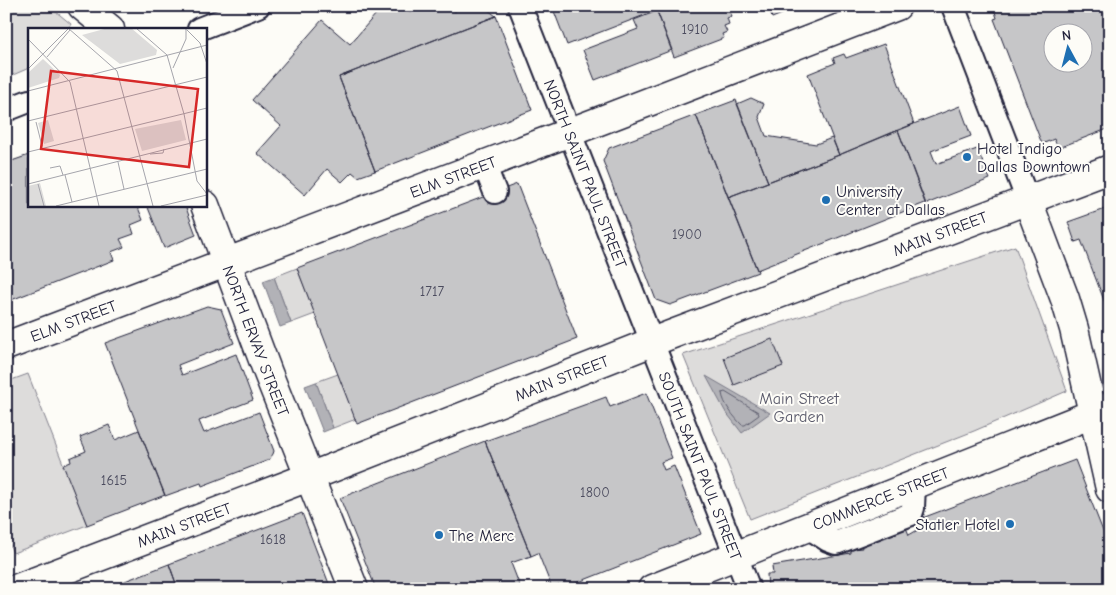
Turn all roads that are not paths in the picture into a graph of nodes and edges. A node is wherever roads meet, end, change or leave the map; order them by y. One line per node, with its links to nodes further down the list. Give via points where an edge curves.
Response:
1 (82, 6): 6 (main road)
2 (258, 6): 7 (street)
3 (520, 6): 10 (street, NORTH SAINT PAUL STREET)
4 (897, 6): 10 (main road, ELM STREET)
5 (953, 6): 14 (street)
6 (109, 28)
7 (202, 28)
8 (28, 101): 9 (street)
9 (6, 110)
10 (570, 132): 11 (main road, ELM STREET); 17 (street, NORTH SAINT PAUL STREET)
11 (484, 164): 13 (street); 16 (main road, ELM STREET)
12 (1110, 169): 14 (main road, MAIN STREET)
13 (495, 192)
14 (1028, 201): 17 (main road, MAIN STREET); 19 (main road)
15 (205, 206): 16 (main road, NORTH ERVAY STREET)
16 (227, 262): 18 (main road, ELM STREET); 20 (main road, NORTH ERVAY STREET)
17 (652, 342): 20 (main road, MAIN STREET); 22 (street, SOUTH SAINT PAUL STREET)
18 (6, 346)
19 (1101, 410): 21 (main road); 22 (main road, COMMERCE STREET)
20 (310, 477): 23 (main road, MAIN STREET); 24 (main road, NORTH ERVAY STREET)
21 (1110, 489)
22 (736, 555): 25 (main road, COMMERCE STREET); 26 (street, SOUTH SAINT PAUL STREET)
23 (15, 589)
24 (354, 589)
25 (652, 589)
26 (749, 589)

